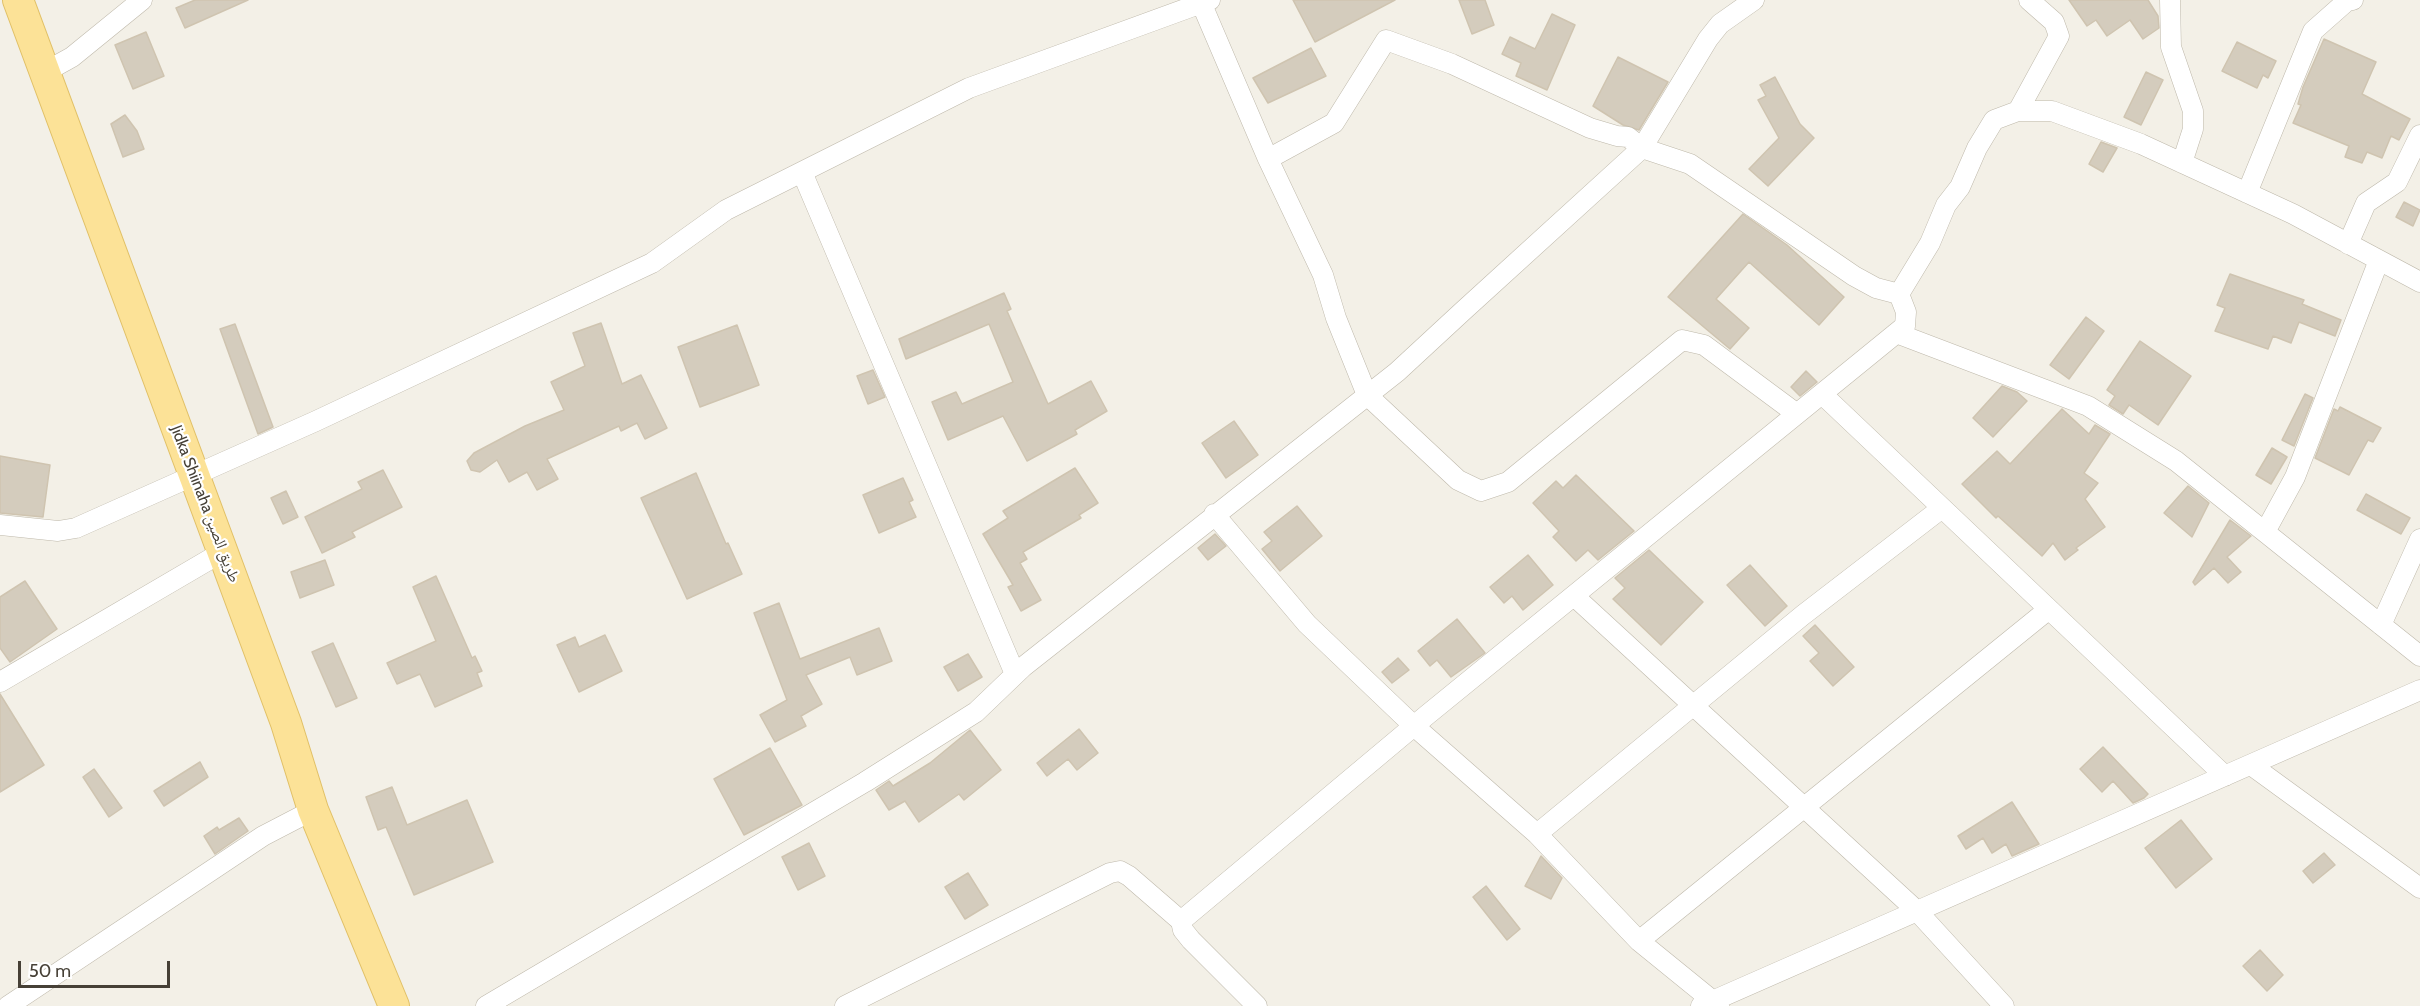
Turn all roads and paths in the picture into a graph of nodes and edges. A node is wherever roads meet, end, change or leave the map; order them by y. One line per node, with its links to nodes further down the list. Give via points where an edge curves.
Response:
1 (18, 0): 8 (main road, Jidka Shiinaha طريق الصين)
2 (142, 0): 8 (street, via 72,57)
3 (1754, 0): 11 (street, via 1720,24 1708,39)
4 (2029, 0): 9 (street, via 2054,22 2059,36)
5 (2170, 0): 13 (street, via 2171,47 2193,111 2193,129)
6 (2353, 0): 15 (street, via 2313,31)
7 (1204, 1): 12 (street); 14 (street, via 969,88)
8 (45, 72): 24 (main road, Jidka Shiinaha طريق الصين)
9 (2018, 111): 13 (street, via 2052,111); 19 (street, via 1994,120)
10 (2420, 135): 16 (street, via 2397,182 2366,203)
11 (1642, 148): 12 (street, via 1628,136 1590,128 1452,64 1386,40 1334,123); 19 (street, via 1690,164 1854,276); 22 (street)
12 (1268, 159): 22 (street, via 1323,275)
13 (2182, 163): 15 (street)
14 (802, 172): 24 (street, via 726,210 652,263); 35 (street)
15 (2247, 193): 16 (street)
16 (2348, 244): 17 (street)
17 (2379, 260): 18 (street); 28 (street, via 2295,477)
18 (2420, 282)
19 (1899, 294): 20 (street, via 1907,320)
20 (1896, 333): 21 (street); 28 (street, via 2088,406 2176,461)
21 (1822, 394): 23 (street); 25 (street)
22 (1367, 395): 23 (street, via 1458,480 1480,491 1508,482 1682,340 1704,345); 26 (street)
23 (1797, 414): 31 (street)
24 (193, 475): 27 (street, via 76,528 58,531); 30 (main road, Jidka Shiinaha طريق الصين)
25 (1942, 508): 32 (street); 38 (street)
26 (1214, 514): 35 (street); 39 (street, via 1306,624)
27 (0, 525)
28 (2265, 532): 33 (street)
29 (2420, 539): 33 (street)
30 (224, 552): 36 (street); 43 (main road, Jidka Shiinaha طريق الصين)
31 (1574, 596): 38 (street); 39 (street)
32 (2049, 609): 41 (street); 42 (street)
33 (2380, 625): 34 (street)
34 (2420, 656)
35 (1015, 674): 53 (street, via 976,712 957,724)
36 (0, 682)
37 (2420, 690): 40 (street)
38 (1693, 705): 42 (street); 44 (street)
39 (1414, 726): 44 (street); 47 (street)
40 (2251, 765): 41 (street); 45 (street)
41 (2225, 776): 46 (street)
42 (1803, 807): 46 (street); 48 (street)
43 (314, 810): 51 (street, via 263,836); 52 (main road, Jidka Shiinaha طريق الصين)
44 (1537, 834): 48 (street)
45 (2420, 888)
46 (1917, 911): 49 (street); 50 (street)
47 (1181, 921): 54 (street, via 1130,876 1120,871 1110,873); 55 (street, via 1191,940)
48 (1639, 941): 50 (street)
49 (1993, 1002)
50 (1711, 1004)
51 (8, 1006)
52 (394, 1006)
53 (486, 1006)
54 (845, 1006)
55 (1257, 1006)

